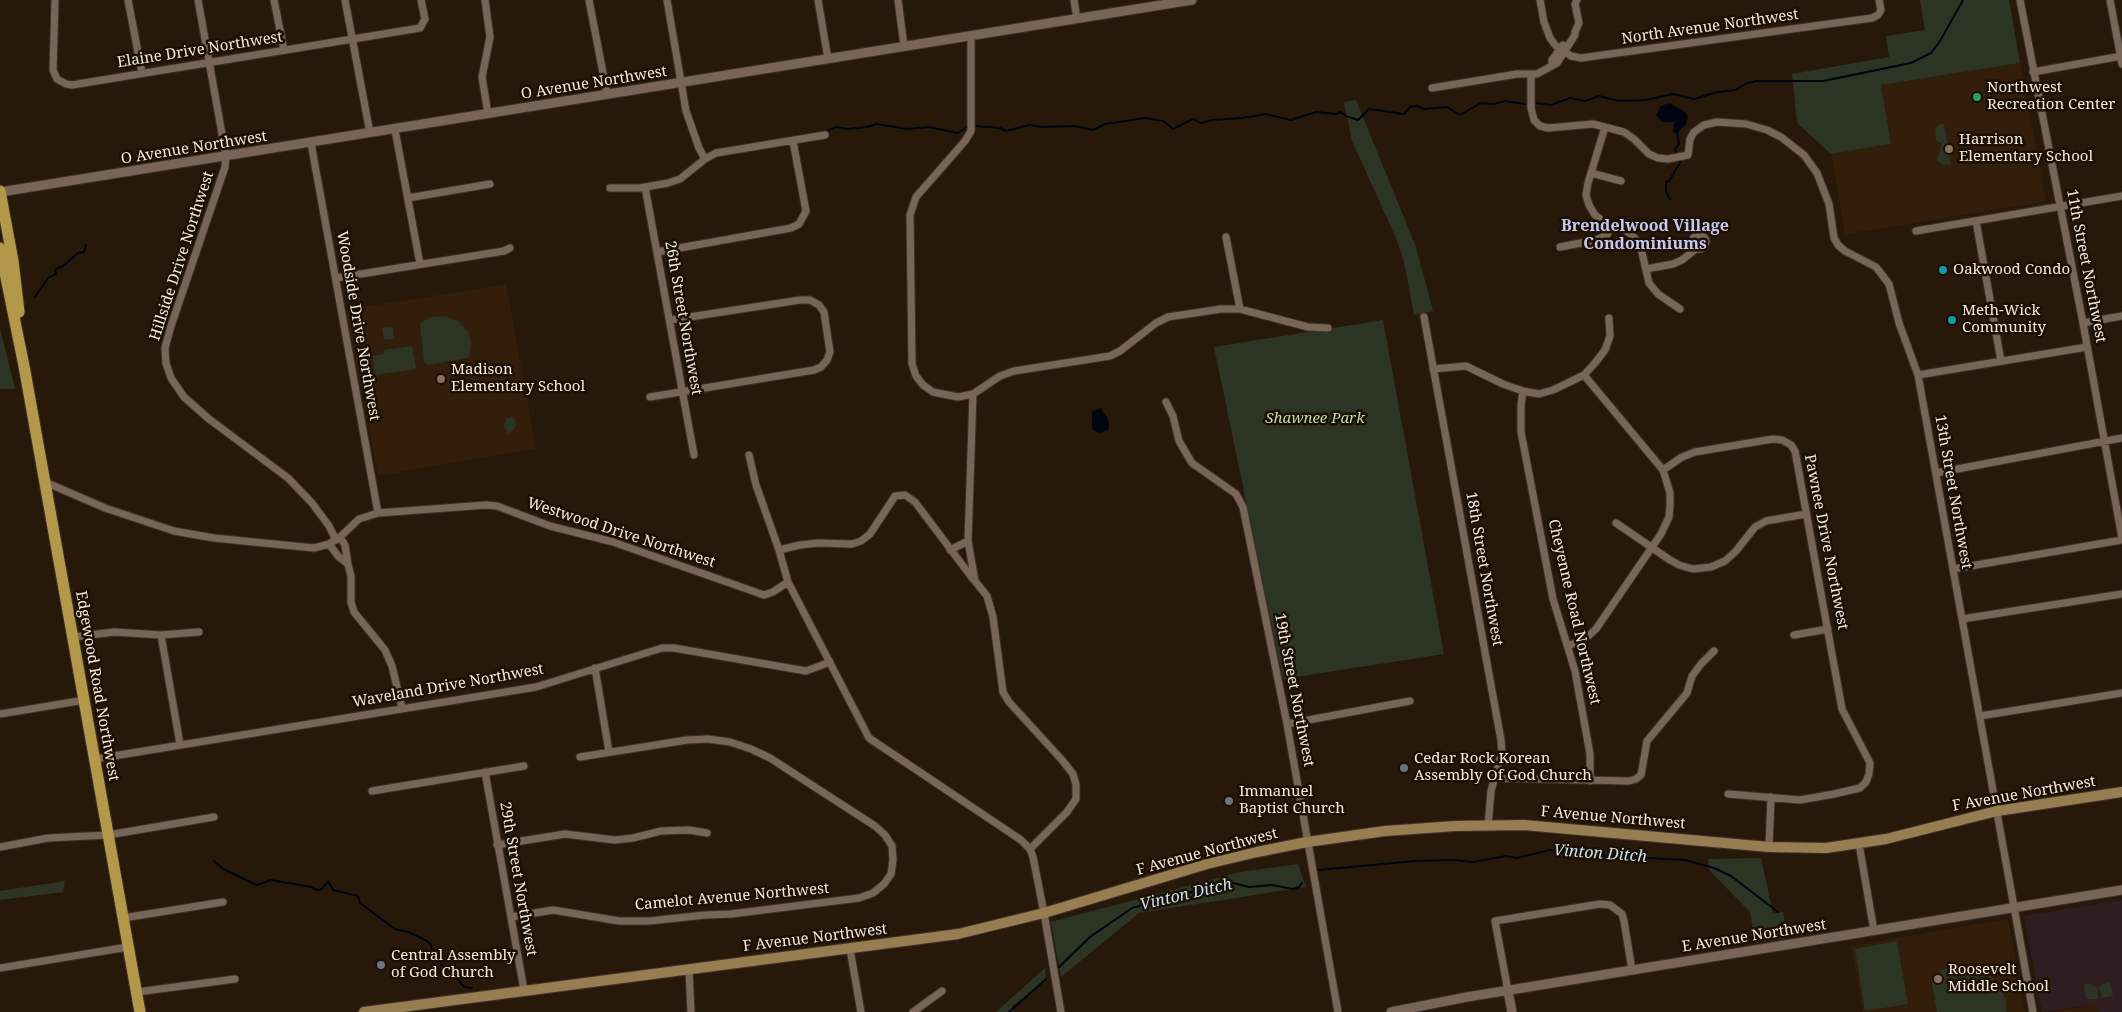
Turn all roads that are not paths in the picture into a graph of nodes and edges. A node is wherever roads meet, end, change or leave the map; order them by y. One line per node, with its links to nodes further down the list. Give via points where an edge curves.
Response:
1 (55, 0): 31 (street, Elaine Drive Northwest, via 53,64 57,79 72,85)
2 (128, 0): 31 (street)
3 (198, 0): 28 (street, Hillside Drive Northwest)
4 (274, 0): 24 (street)
5 (345, 0): 22 (street)
6 (421, 0): 22 (street, Elaine Drive Northwest, via 424,23 420,28)
7 (485, 0): 36 (street, via 490,37 482,77)
8 (589, 0): 35 (street)
9 (666, 0): 33 (street)
10 (818, 0): 27 (street)
11 (898, 0): 23 (street)
12 (1074, 0): 20 (street)
13 (1192, 0): 19 (street, O Avenue Northwest)
14 (1540, 0): 25 (street, via 1550,38)
15 (1577, 0): 25 (street, via 1579,22)
16 (1879, 0): 25 (street, North Avenue Northwest, via 1881,10 1872,18 1581,58)
17 (2020, 0): 30 (street, 11th Street Northwest)
18 (2110, 0): 26 (street)
19 (1150, 3): 20 (street, O Avenue Northwest)
20 (1077, 19): 21 (street, O Avenue Northwest)
21 (970, 36): 23 (street, O Avenue Northwest); 82 (street, via 971,131 916,197 910,215 912,364 916,376 933,392 958,397)
22 (353, 39): 24 (street, Elaine Drive Northwest); 39 (street)
23 (904, 46): 27 (street, O Avenue Northwest)
24 (284, 50): 28 (street, Elaine Drive Northwest)
25 (1562, 50): 32 (street, via 1552,60 1552,66)
26 (2121, 56): 29 (street); 30 (street)
27 (828, 59): 33 (street, O Avenue Northwest)
28 (209, 62): 31 (street, Elaine Drive Northwest); 43 (street, Hillside Drive Northwest)
29 (2122, 64)
30 (2033, 72): 53 (street, 11th Street Northwest)
31 (142, 73)
32 (1531, 75): 34 (street, via 1517,74); 37 (street, via 1531,108 1534,120 1540,126 1593,124)
33 (681, 83): 35 (street, O Avenue Northwest); 44 (street, via 686,111)
34 (1432, 88)
35 (607, 94): 36 (street, O Avenue Northwest)
36 (488, 114): 38 (street, O Avenue Northwest)
37 (1605, 127): 45 (street); 79 (street, 13th Street Northwest, via 1624,132 1658,158 1688,155 1694,132 1717,122 1767,130 1804,155 1818,172 1824,186 1838,245 1876,267 1889,284)
38 (395, 130): 39 (street, O Avenue Northwest); 52 (street)
39 (370, 133): 42 (street, O Avenue Northwest)
40 (825, 135): 41 (street)
41 (793, 140): 44 (street, via 716,153); 62 (street, via 806,207 799,224)
42 (311, 143): 43 (street, O Avenue Northwest); 66 (street, Woodside Drive Northwest)
43 (226, 156): 50 (street, O Avenue Northwest); 95 (street, Hillside Drive Northwest, via 171,326 165,348 166,363 171,378 184,397 288,478 312,503)
44 (705, 159): 48 (street, via 680,180)
45 (1592, 173): 46 (street); 55 (street, via 1586,196 1589,205)
46 (1621, 181)
47 (490, 184): 52 (street)
48 (645, 187): 49 (street); 62 (street, 26th Street Northwest)
49 (610, 188)
50 (0, 192): 63 (main road, Edgewood Road Northwest)
51 (2122, 196): 53 (street)
52 (408, 198): 64 (street)
53 (2060, 206): 54 (street); 73 (street, 11th Street Northwest)
54 (1976, 222): 56 (street); 76 (street)
55 (1611, 226): 58 (street, via 1606,235 1596,240); 65 (street, via 1623,229 1640,244)
56 (1916, 231)
57 (1226, 237): 67 (street)
58 (1560, 247)
59 (0, 248): 63 (main road, Edgewood Road Northwest)
60 (510, 248): 64 (street)
61 (1697, 248): 65 (street, via 1673,264)
62 (657, 252): 72 (street, 26th Street Northwest)
63 (5, 262): 91 (main road, Edgewood Road Northwest)
64 (420, 264): 66 (street)
65 (1646, 269): 68 (street, via 1649,283 1658,294)
66 (336, 278): 92 (street, Woodside Drive Northwest)
67 (1240, 309): 74 (street, via 1308,327); 82 (street, via 1168,317 1110,356 1014,371)
68 (1680, 309)
69 (2122, 316): 73 (street)
70 (1424, 317): 77 (street, 18th Street Northwest)
71 (1610, 318): 78 (street, via 1610,336 1605,350)
72 (670, 320): 80 (street, 26th Street Northwest); 80 (street, via 810,300 824,312 828,333 830,352 827,360 814,370)
73 (2083, 323): 75 (street, 11th Street Northwest)
74 (1328, 328)
75 (2087, 347): 76 (street); 86 (street, 11th Street Northwest)
76 (2001, 361): 79 (street)
77 (1434, 369): 81 (street, via 1466,366); 130 (street, 18th Street Northwest, via 1501,740 1502,752)
78 (1584, 375): 81 (street, via 1554,390 1538,394); 89 (street)
79 (1918, 375): 90 (street, 13th Street Northwest)
80 (682, 391): 83 (street); 87 (street, 26th Street Northwest)
81 (1523, 391): 113 (street, Cheyenne Road Northwest, via 1521,432 1553,599)
82 (973, 394): 97 (street)
83 (650, 397)
84 (1166, 402): 123 (street, 19th Street Northwest, via 1179,441 1192,463 1236,494 1243,507)
85 (2122, 438): 86 (street)
86 (2105, 441): 90 (street); 96 (street, 11th Street Northwest)
87 (694, 455)
88 (749, 455): 100 (street)
89 (1663, 470): 93 (street, Pawnee Drive Northwest, via 1682,456 1695,452 1782,440 1795,451); 99 (street, via 1670,493 1669,517)
90 (1936, 473): 103 (street, 13th Street Northwest)
91 (45, 482): 98 (street, Westwood Drive Northwest, via 105,508 174,531 314,548); 112 (main road, Edgewood Road Northwest)
92 (378, 513): 95 (street, Westwood Drive Northwest, via 359,519); 105 (street, Westwood Drive Northwest, via 497,506 550,526 613,542 764,595)
93 (1806, 514): 99 (street, via 1755,526 1736,551 1711,567 1693,569 1679,565); 108 (street, Pawnee Drive Northwest)
94 (1616, 523): 99 (street)
95 (338, 539): 98 (street, Westwood Drive Northwest); 102 (street, Hillside Drive Northwest, via 344,545)
96 (2122, 539): 103 (street)
97 (968, 541): 101 (street); 104 (street)
98 (329, 544): 102 (street)
99 (1652, 547): 113 (street, via 1596,629 1585,639)
100 (779, 550): 101 (street, via 800,544 861,542 895,496 900,494 910,496); 105 (street)
101 (950, 550): 104 (street)
102 (348, 564): 120 (street, Hillside Drive Northwest, via 354,612 385,650)
103 (1953, 569): 107 (street, 13th Street Northwest)
104 (975, 581): 146 (street, via 987,596 993,617 1003,692 1073,774 1076,785 1076,799 1067,812)
105 (788, 582): 115 (street)
106 (2122, 594): 107 (street)
107 (1962, 619): 122 (street, 13th Street Northwest)
108 (1828, 629): 111 (street); 135 (street, Pawnee Drive Northwest, via 1842,709 1870,763 1870,774 1860,788 1849,791 1810,800)
109 (199, 632): 110 (street)
110 (161, 635): 112 (street, via 114,632); 124 (street)
111 (1794, 635)
112 (74, 637): 118 (main road, Edgewood Road Northwest)
113 (1568, 646): 131 (street, Cheyenne Road Northwest, via 1590,754)
114 (1714, 651): 131 (street, via 1700,664 1687,693 1647,741 1641,775 1629,782)
115 (830, 662): 116 (street, Waveland Drive Northwest, via 814,670 796,670 662,648); 146 (street, via 869,738 1021,840)
116 (595, 668): 120 (street, Waveland Drive Northwest, via 536,687); 125 (street)
117 (2122, 693): 122 (street)
118 (85, 700): 121 (street); 127 (main road, Edgewood Road Northwest)
119 (1410, 701): 123 (street)
120 (402, 708): 124 (street, Waveland Drive Northwest)
121 (0, 714)
122 (1980, 716): 136 (street, 13th Street Northwest)
123 (1287, 724): 141 (street, 19th Street Northwest)
124 (180, 744): 127 (street, Waveland Drive Northwest)
125 (609, 752): 126 (street); 151 (street, Camelot Avenue Northwest, via 708,739 751,749 875,826 892,846 891,874 873,893 859,898 732,914 619,921 553,910)
126 (580, 757)
127 (95, 759): 140 (main road, Edgewood Road Northwest)
128 (524, 766): 129 (street)
129 (485, 772): 132 (street); 143 (street, 29th Street Northwest)
130 (1496, 778): 131 (street); 138 (street, 18th Street Northwest, via 1488,804)
131 (1590, 781)
132 (372, 791)
133 (2122, 792): 136 (main road, F Avenue Northwest)
134 (1728, 794): 135 (street)
135 (1771, 797): 145 (street)
136 (1997, 811): 142 (main road, F Avenue Northwest); 149 (street, 13th Street Northwest)
137 (214, 817): 140 (street)
138 (1488, 826): 141 (main road, F Avenue Northwest, via 1402,829); 145 (main road, F Avenue Northwest, via 1533,826)
139 (707, 833): 143 (street, via 661,830 615,840 565,834)
140 (108, 834): 144 (street, via 48,838); 152 (main road, Edgewood Road Northwest)
141 (1307, 842): 150 (main road, F Avenue Northwest, via 1208,864); 170 (street, 19th Street Northwest)
142 (1859, 844): 145 (main road, F Avenue Northwest, via 1826,848); 153 (street)
143 (498, 845): 151 (street, 29th Street Northwest)
144 (0, 847)
145 (1769, 847)
146 (1030, 850): 150 (street)
147 (2122, 890): 149 (street, E Avenue Northwest)
148 (223, 902): 152 (street)
149 (2014, 907): 153 (street, E Avenue Northwest); 173 (street, 13th Street Northwest)
150 (1044, 913): 155 (main road, F Avenue Northwest, via 958,934); 169 (street)
151 (510, 917): 160 (street, 29th Street Northwest)
152 (123, 918): 154 (main road, Edgewood Road Northwest)
153 (1874, 931): 158 (street, E Avenue Northwest)
154 (128, 946): 156 (street); 163 (main road, Edgewood Road Northwest)
155 (850, 949): 157 (main road, F Avenue Northwest); 167 (street)
156 (0, 968)
157 (689, 969): 160 (main road, F Avenue Northwest); 166 (street)
158 (1632, 970): 161 (street, E Avenue Northwest); 161 (street, via 1622,914 1610,905 1600,904 1495,922)
159 (235, 979): 163 (street)
160 (524, 990): 165 (main road, F Avenue Northwest)
161 (1508, 990): 171 (street, E Avenue Northwest); 172 (street)
162 (942, 991): 168 (street)
163 (136, 992): 164 (main road, Edgewood Road Northwest)
164 (140, 1012)
165 (364, 1012)
166 (691, 1012)
167 (861, 1012)
168 (913, 1012)
169 (1061, 1012)
170 (1338, 1012)
171 (1391, 1012)
172 (1512, 1012)
173 (2033, 1012)

